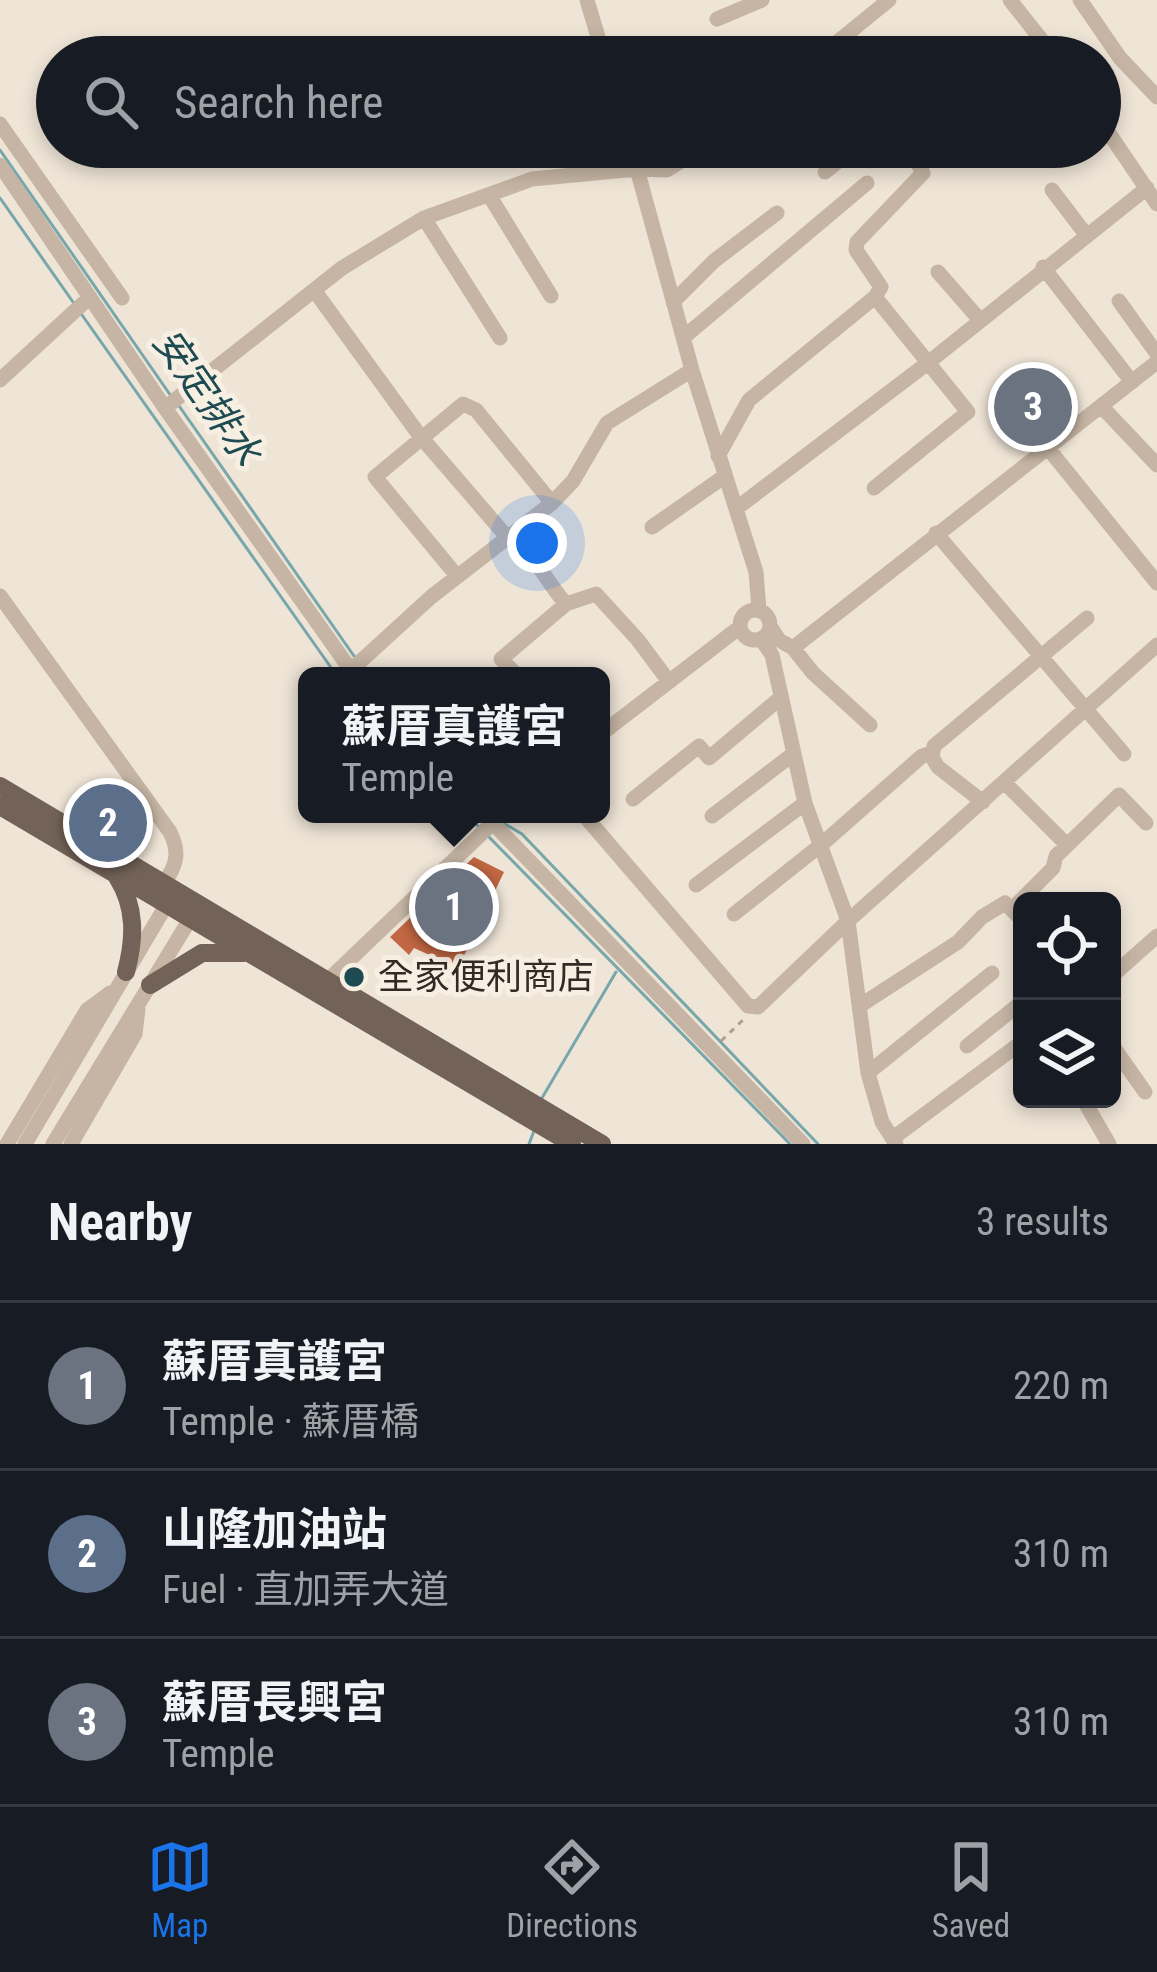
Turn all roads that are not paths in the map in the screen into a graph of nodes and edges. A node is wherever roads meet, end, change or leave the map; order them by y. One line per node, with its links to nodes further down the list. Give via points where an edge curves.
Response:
1 (587, 0): 7 (street)
2 (762, 0): 6 (street)
3 (889, 0): 8 (street)
4 (1010, 0): 9 (street)
5 (1080, 0): 10 (street)
6 (717, 20)
7 (598, 36)
8 (850, 36)
9 (1038, 36)
10 (1105, 36)
11 (1121, 59): 12 (street)
12 (1157, 97)
13 (0, 124): 29 (street)
14 (1121, 150): 22 (street)
15 (0, 165): 32 (street)
16 (670, 168): 19 (street)
17 (830, 168): 20 (street)
18 (921, 168): 36 (street, via 857,242 881,287)
19 (637, 169): 24 (street, via 532,179); 39 (street)
20 (825, 172)
21 (867, 183): 41 (street)
22 (1147, 188): 25 (street); 28 (street)
23 (1052, 190): 28 (street)
24 (489, 195): 27 (street); 34 (street)
25 (1157, 204)
26 (777, 213): 39 (street)
27 (424, 218): 33 (street); 42 (street)
28 (1087, 236): 30 (street)
29 (101, 266): 32 (street); 37 (street)
30 (1043, 267): 40 (street); 47 (street)
31 (938, 272): 40 (street)
32 (79, 282): 35 (street)
33 (314, 290): 49 (street); 50 (street)
34 (551, 296)
35 (90, 297): 46 (street); 49 (street)
36 (875, 297): 44 (street); 52 (street, via 749,400)
37 (122, 298)
38 (1119, 301): 43 (street)
39 (674, 302): 41 (street)
40 (979, 319): 44 (street)
41 (684, 337): 45 (street)
42 (500, 338)
43 (1157, 358): 47 (street)
44 (929, 362): 55 (street, via 968,412); 57 (street)
45 (692, 370): 52 (street); 56 (street, via 607,423)
46 (0, 380)
47 (1132, 382): 48 (street)
48 (1101, 406): 51 (street); 53 (street)
49 (165, 408): 73 (street)
50 (420, 436): 56 (street, via 463,404 476,410); 60 (street); 61 (street, via 375,476)
51 (1047, 447): 59 (street); 62 (street)
52 (718, 456): 54 (street)
53 (1157, 465)
54 (725, 476): 57 (street); 58 (street)
55 (874, 488)
56 (552, 503): 60 (street)
57 (736, 508): 65 (street)
58 (652, 527)
59 (936, 533): 70 (street); 71 (street)
60 (507, 537): 61 (street); 64 (street)
61 (457, 576): 74 (street)
62 (1157, 583)
63 (0, 596): 99 (street, via 170,832 176,867)
64 (566, 604): 75 (street, via 501,659); 76 (street, via 596,594)
65 (759, 610): 67 (street, via 745,613); 68 (street, via 767,616)
66 (1087, 618): 71 (street)
67 (740, 627): 68 (street, via 747,638); 76 (street)
68 (765, 633): 70 (street); 77 (street)
69 (1157, 645): 72 (street)
70 (793, 648): 79 (street)
71 (1037, 656): 78 (street); 81 (street)
72 (1150, 664): 78 (street)
73 (348, 667)
74 (358, 667)
75 (509, 667)
76 (667, 680): 80 (street)
77 (779, 699): 82 (street); 86 (street, via 709,758 699,746)
78 (1085, 710): 83 (street); 84 (street)
79 (870, 725)
80 (610, 727)
81 (931, 753): 88 (street); 95 (street)
82 (793, 754): 87 (street); 90 (street)
83 (1124, 754)
84 (1004, 782): 88 (street); 96 (street)
85 (0, 786): 99 (main road)
86 (633, 799)
87 (805, 802): 95 (street); 98 (street)
88 (983, 802): 104 (street)
89 (0, 806): 97 (main road)
90 (712, 816)
91 (488, 823): 111 (street)
92 (490, 823): 128 (street)
93 (591, 823): 104 (street, via 748,1006 758,1007)
94 (1146, 824): 96 (street, via 1119,795)
95 (822, 844): 103 (street); 104 (street)
96 (1067, 845): 100 (street)
97 (114, 873): 99 (main road); 109 (main road, via 132,917)
98 (696, 885)
99 (169, 892): 101 (main road); 109 (street)
100 (1035, 892)
101 (195, 911): 106 (main road); 110 (street); 111 (main road)
102 (1013, 911): 113 (street, via 1005,903 982,917 958,942)
103 (734, 914)
104 (848, 921): 113 (street)
105 (1157, 936): 107 (street)
106 (253, 954): 110 (main road, via 202,953); 111 (main road)
107 (1121, 968)
108 (992, 973): 118 (street)
109 (122, 980): 122 (street)
110 (150, 985): 112 (street)
111 (322, 986): 121 (main road)
112 (139, 1004): 124 (street); 125 (street, via 135,1034)
113 (861, 1005): 118 (street)
114 (1013, 1009): 115 (street)
115 (967, 1046)
116 (1013, 1049): 123 (street)
117 (1121, 1058): 119 (street)
118 (868, 1073): 123 (street)
119 (1145, 1092)
120 (1088, 1108): 129 (street)
121 (544, 1129): 126 (main road); 127 (main road)
122 (12, 1141)
123 (894, 1141)
124 (53, 1144)
125 (70, 1144)
126 (572, 1144)
127 (602, 1144)
128 (802, 1144)
129 (1109, 1144)

